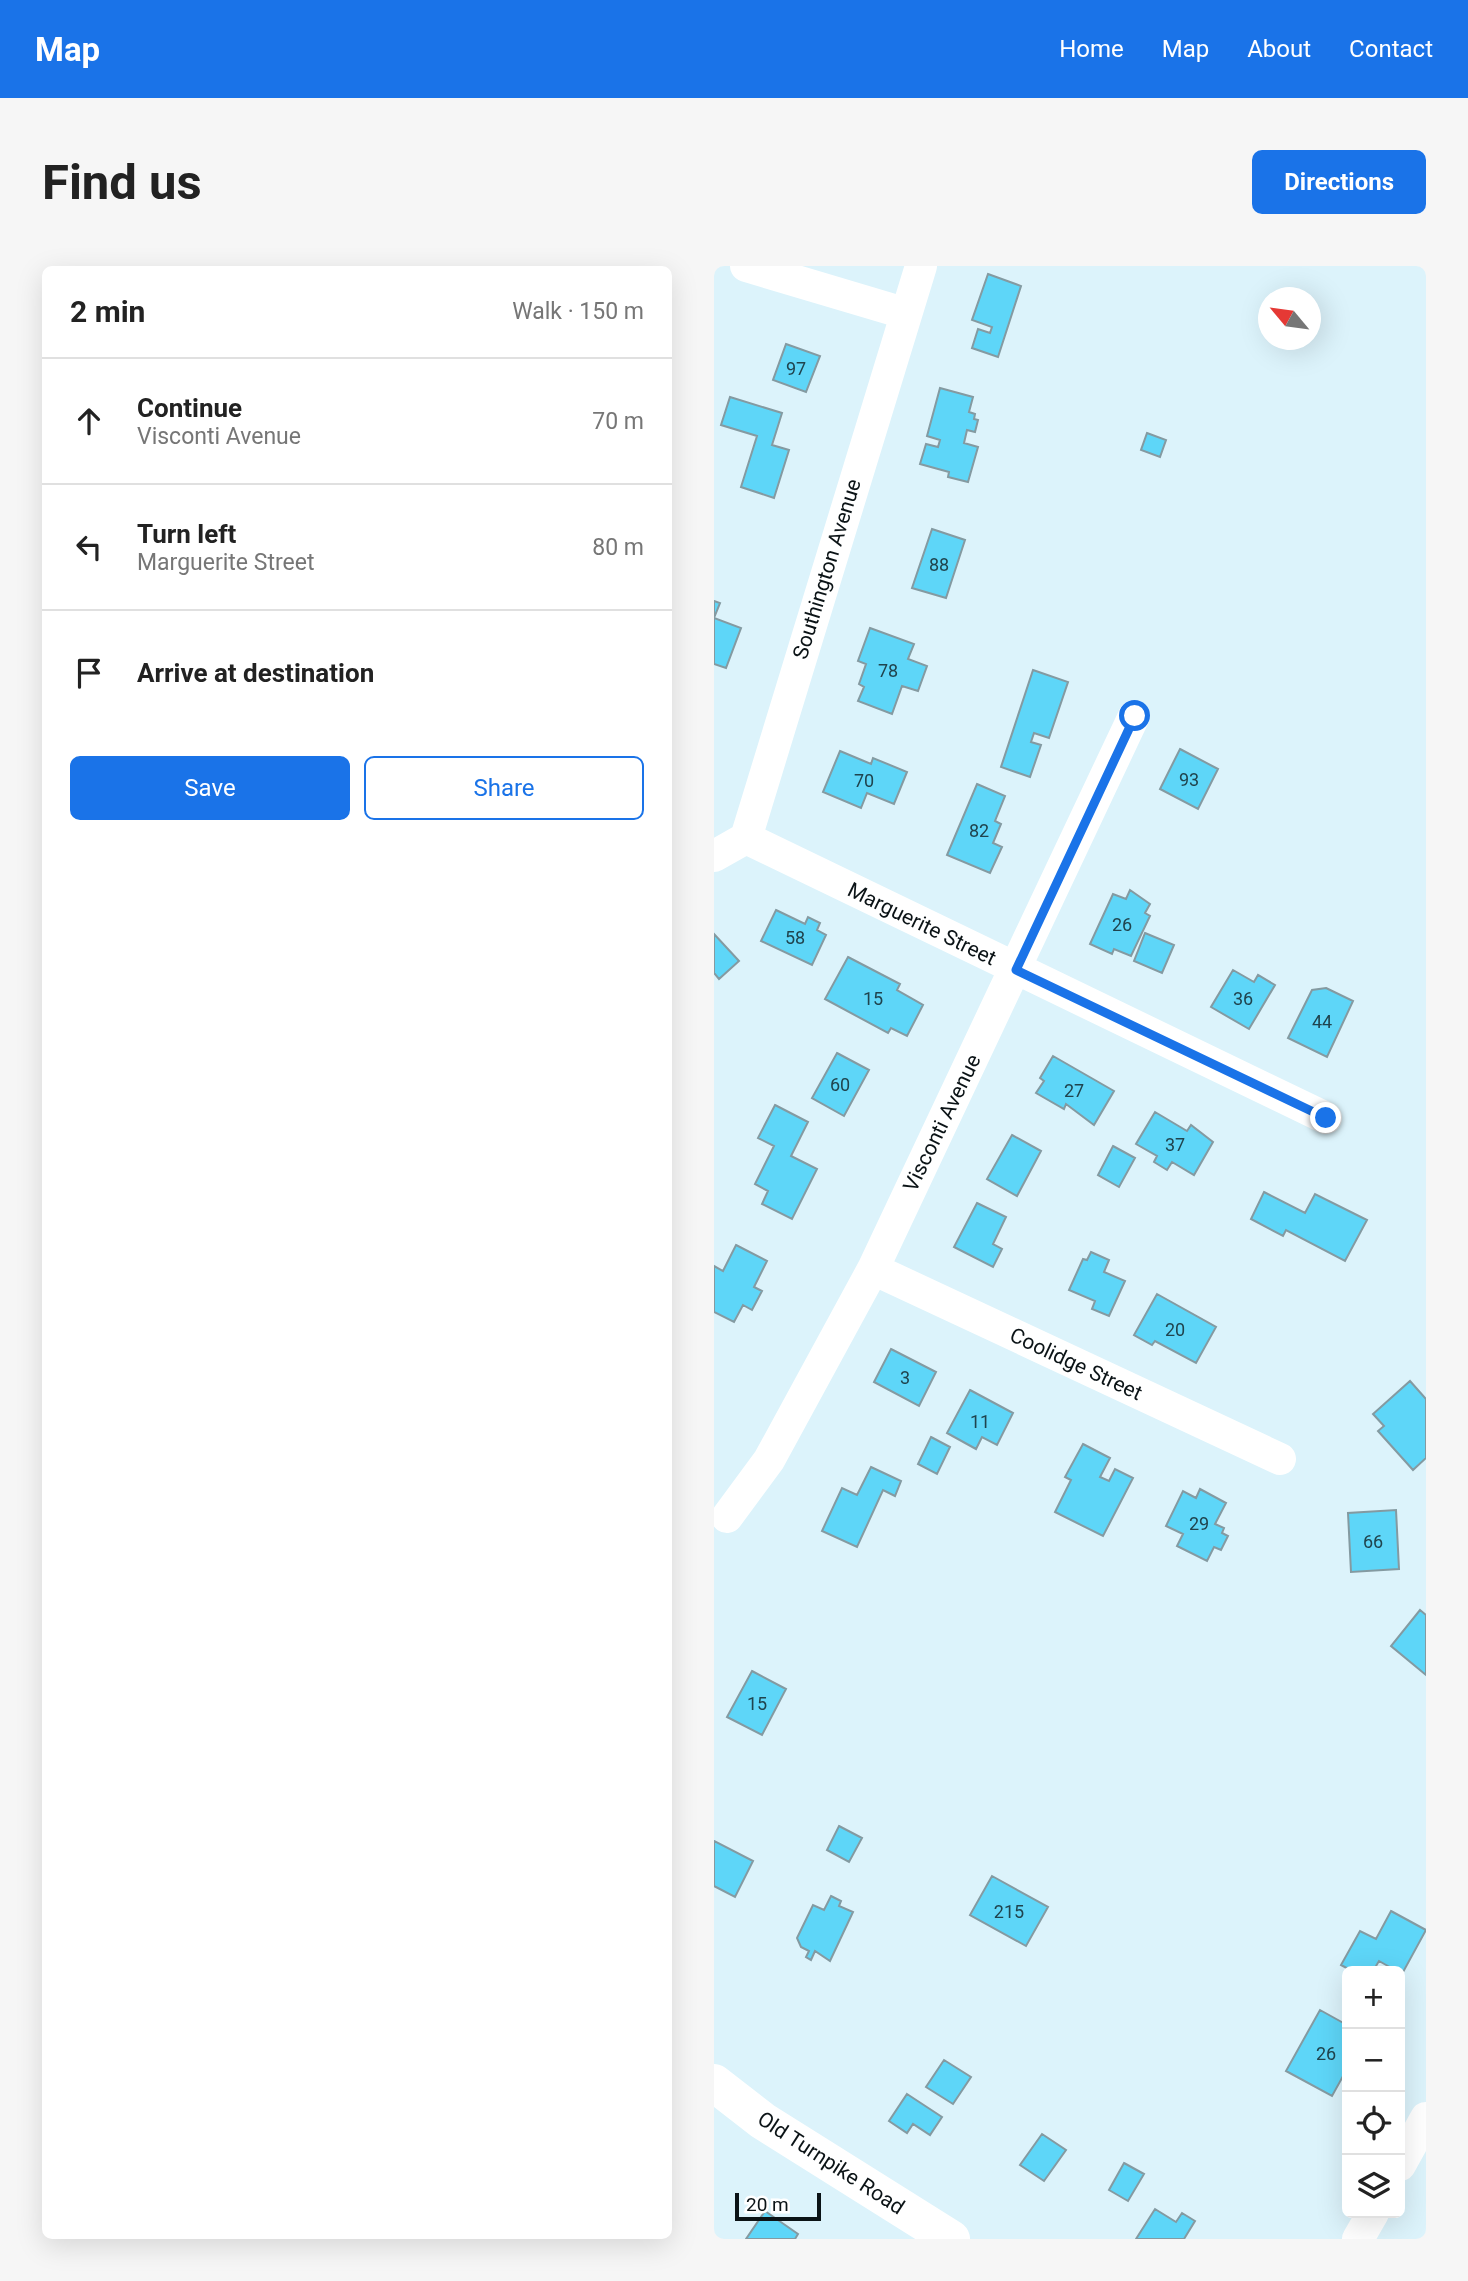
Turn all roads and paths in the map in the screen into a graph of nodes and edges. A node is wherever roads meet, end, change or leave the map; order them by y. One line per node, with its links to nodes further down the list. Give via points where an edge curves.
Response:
1 (746, 266): 3 (street)
2 (921, 266): 3 (street, Southington Avenue)
3 (904, 313): 5 (street, Southington Avenue)
4 (1135, 716): 7 (street, Visconti Avenue)
5 (746, 838): 6 (street); 7 (street, Marguerite Street)
6 (714, 856)
7 (1016, 970): 8 (street, Marguerite Street); 9 (street, Visconti Avenue)
8 (1326, 1118)
9 (873, 1269): 10 (street, Coolidge Street); 11 (street, Visconti Avenue, via 769,1460)
10 (1280, 1459)
11 (727, 1517)
12 (714, 2083): 16 (main road, Old Turnpike Road, via 763,2122)
13 (1426, 2118): 14 (street)
14 (1405, 2156)
15 (1370, 2218): 17 (street)
16 (950, 2239)
17 (1358, 2239)

